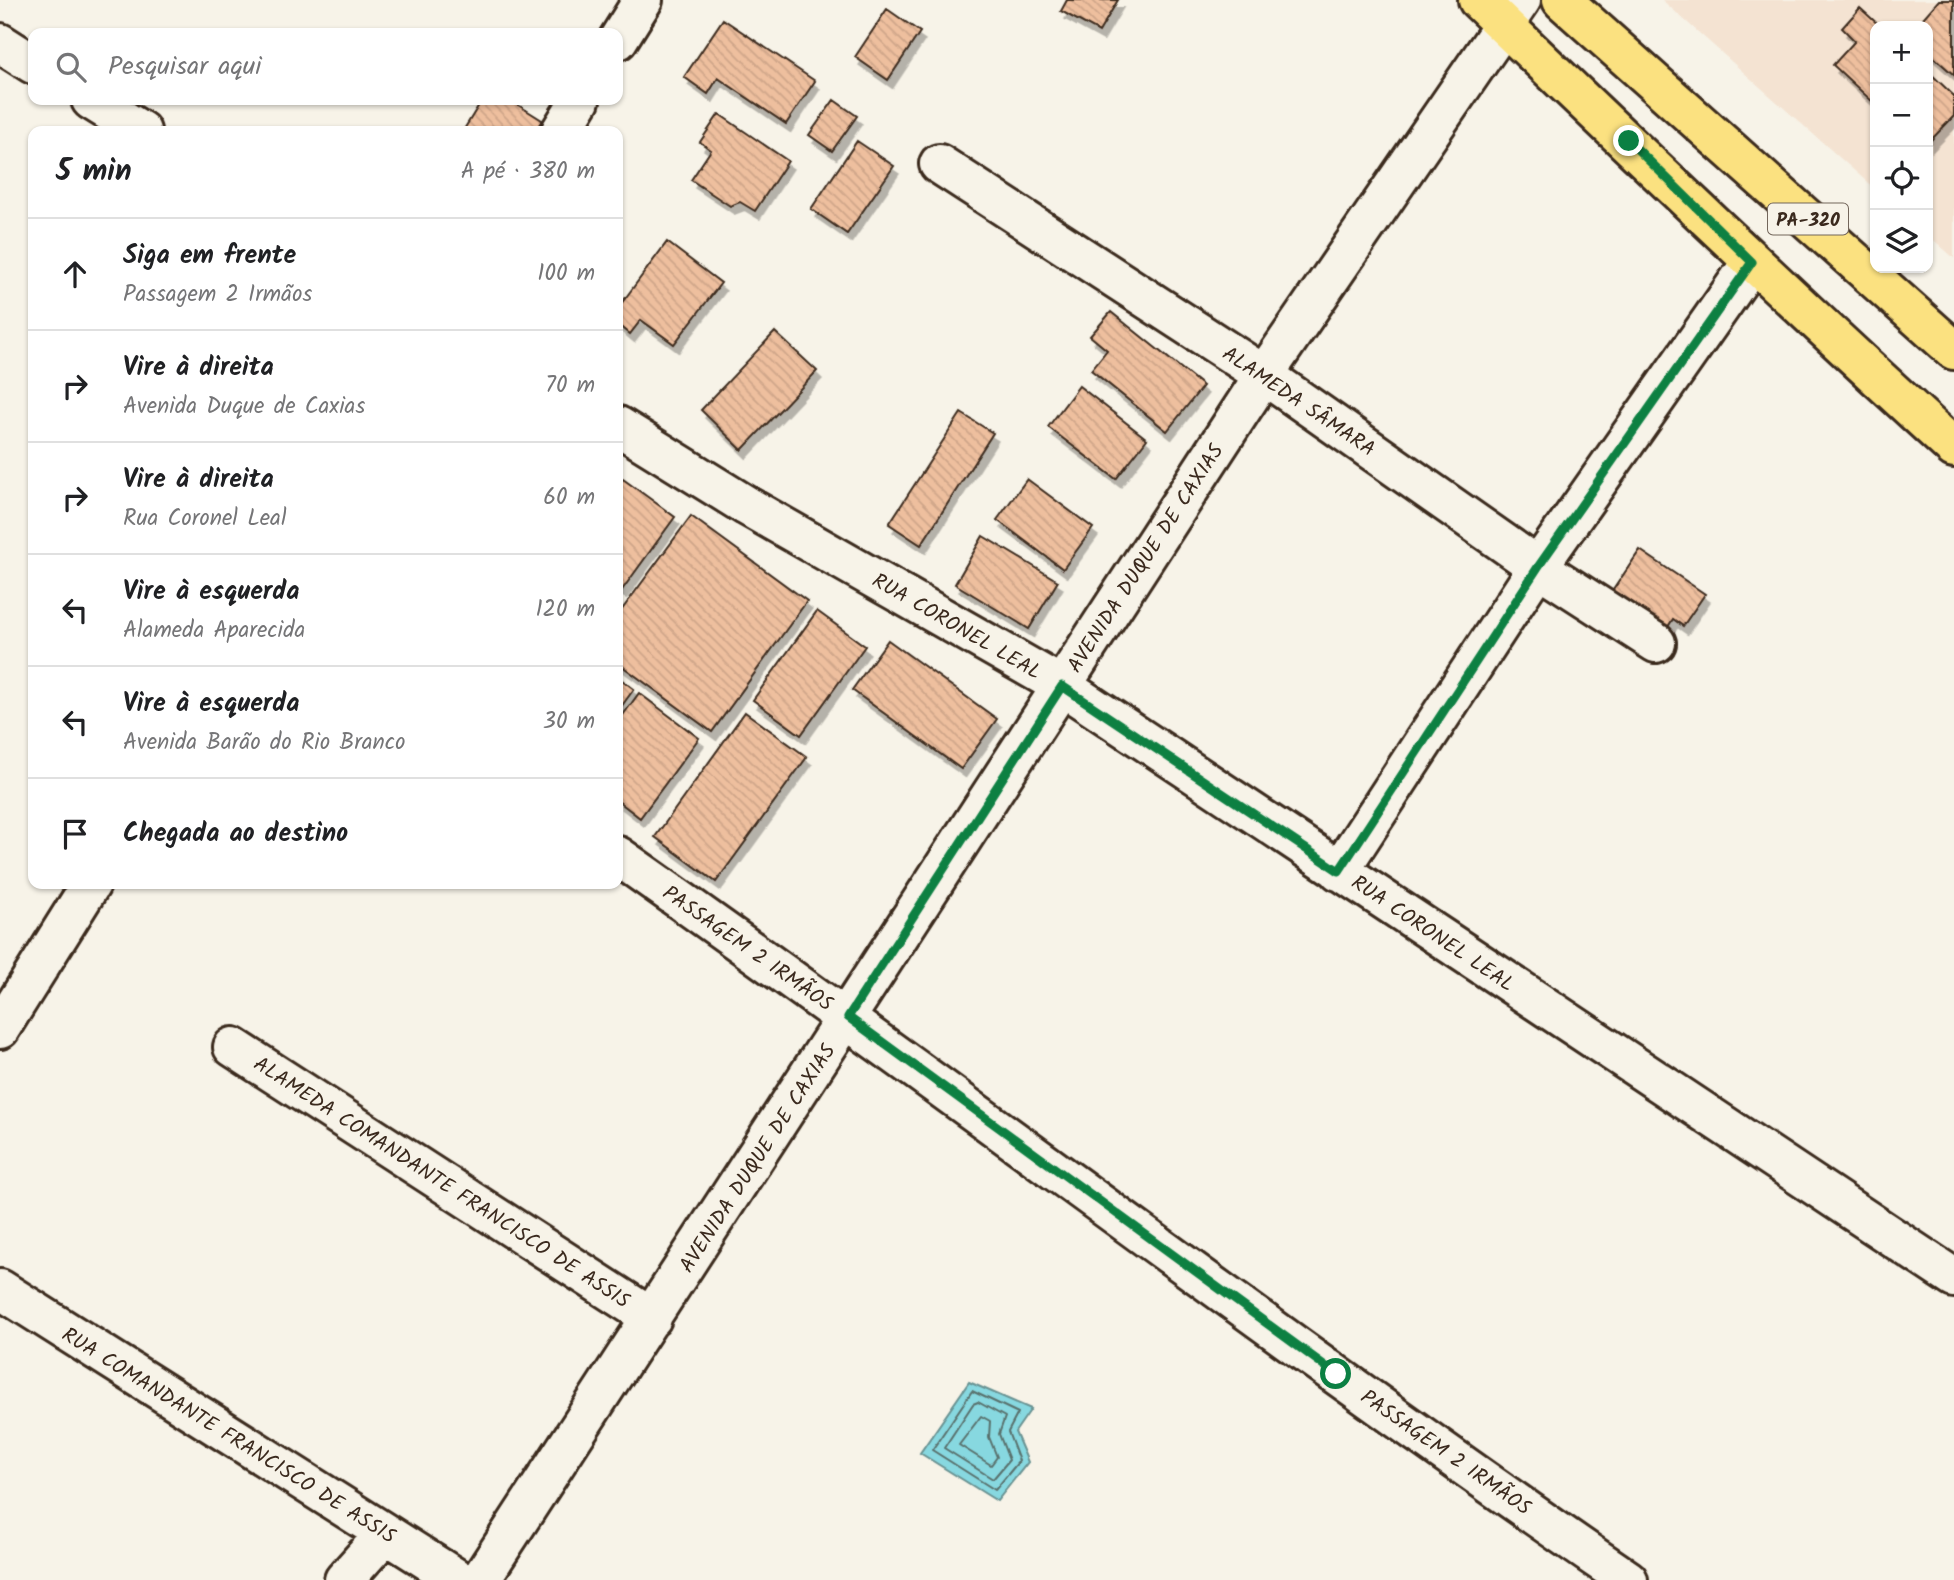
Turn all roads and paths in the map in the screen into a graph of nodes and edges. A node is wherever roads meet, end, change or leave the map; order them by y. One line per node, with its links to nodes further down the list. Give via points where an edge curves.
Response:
1 (643, 0): 4 (street)
2 (1562, 0): 13 (main road, PA-320)
3 (1501, 9): 12 (main road, PA-320); 14 (street, AVENIDA DUQUE DE CAXIAS)
4 (623, 32)
5 (0, 43): 6 (street)
6 (28, 61)
7 (99, 105): 9 (street)
8 (577, 105): 10 (street)
9 (133, 126)
10 (564, 126)
11 (939, 164): 14 (street, ALAMEDA SÂMARA)
12 (1752, 262): 16 (main road, PA-320); 17 (street)
13 (1954, 350)
14 (1264, 375): 17 (street, ALAMEDA SÂMARA); 19 (street, AVENIDA DUQUE DE CAXIAS)
15 (623, 429): 19 (street, RUA CORONEL LEAL, via 747,506)
16 (1954, 448)
17 (1538, 567): 18 (street, ALAMEDA SÂMARA); 21 (street)
18 (1656, 643)
19 (1062, 686): 21 (street, RUA CORONEL LEAL); 23 (street, AVENIDA DUQUE DE CAXIAS)
20 (623, 860): 23 (street, PASSAGEM 2 IRMÃOS)
21 (1339, 871): 26 (street, RUA CORONEL LEAL)
22 (88, 889): 24 (street)
23 (848, 1017): 28 (street, AVENIDA DUQUE DE CAXIAS); 33 (street, PASSAGEM 2 IRMÃOS, via 1336,1374)
24 (0, 1030)
25 (233, 1047): 28 (street, ALAMEDA COMANDANTE FRANCISCO DE ASSIS)
26 (1954, 1278)
27 (0, 1289): 29 (street, RUA COMANDANTE FRANCISCO DE ASSIS)
28 (652, 1318): 32 (street, AVENIDA DUQUE DE CAXIAS)
29 (386, 1534): 30 (street); 31 (street, RUA COMANDANTE FRANCISCO DE ASSIS)
30 (344, 1580)
31 (458, 1580)
32 (480, 1580)
33 (1628, 1580)

